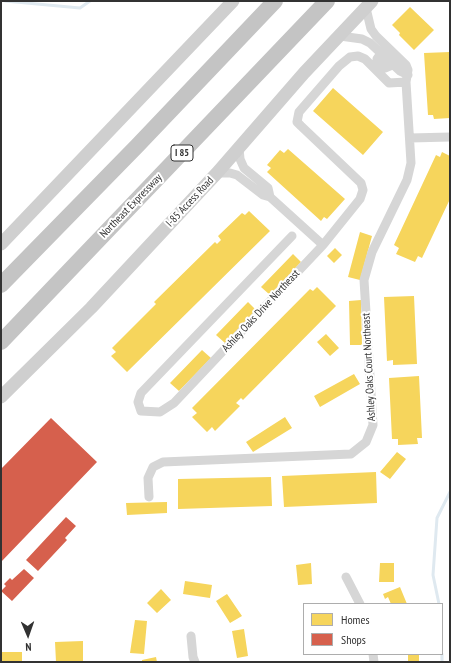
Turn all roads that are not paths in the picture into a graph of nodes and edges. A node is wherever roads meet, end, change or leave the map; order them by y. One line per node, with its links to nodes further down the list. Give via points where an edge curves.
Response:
1 (233, 1): 14 (main road)
2 (274, 1): 16 (highway)
3 (327, 1): 17 (highway, Northeast Expressway / I 85)
4 (369, 4): 5 (main road, I-85 Access Road); 6 (street, Ashley Oaks Court Northeast, via 371,29)
5 (340, 36): 6 (street, Ashley Oaks Court Northeast, via 362,39); 10 (main road, I-85 Access Road)
6 (384, 49): 7 (street, Ashley Oaks Court Northeast, via 408,70)
7 (407, 79): 9 (street, Ashley Oaks Court Northeast); 15 (street, Ashley Oaks Drive Northeast, via 389,83 365,59 358,56 350,57 299,112 297,122 361,183 363,190 360,199)
8 (450, 137): 9 (street)
9 (410, 138): 19 (street, Ashley Oaks Court Northeast, via 411,163 407,180 372,252 364,280 373,425 366,442 351,454 163,462 153,468 148,478)
10 (239, 148): 11 (main road, I-85 Access Road); 12 (street, via 242,164)
11 (217, 173): 12 (street, via 230,173); 18 (main road, I-85 Access Road, via 91,308)
12 (253, 181): 15 (street, via 263,195 270,197)
13 (292, 236): 15 (street, Ashley Oaks Drive Northeast, via 141,394 138,402 141,411 160,412 174,403)
14 (1, 244)
15 (323, 245)
16 (1, 285)
17 (1, 342)
18 (1, 397)
19 (149, 497)
20 (346, 577): 21 (street)
21 (359, 603)
22 (191, 636): 23 (street)
23 (195, 662)

